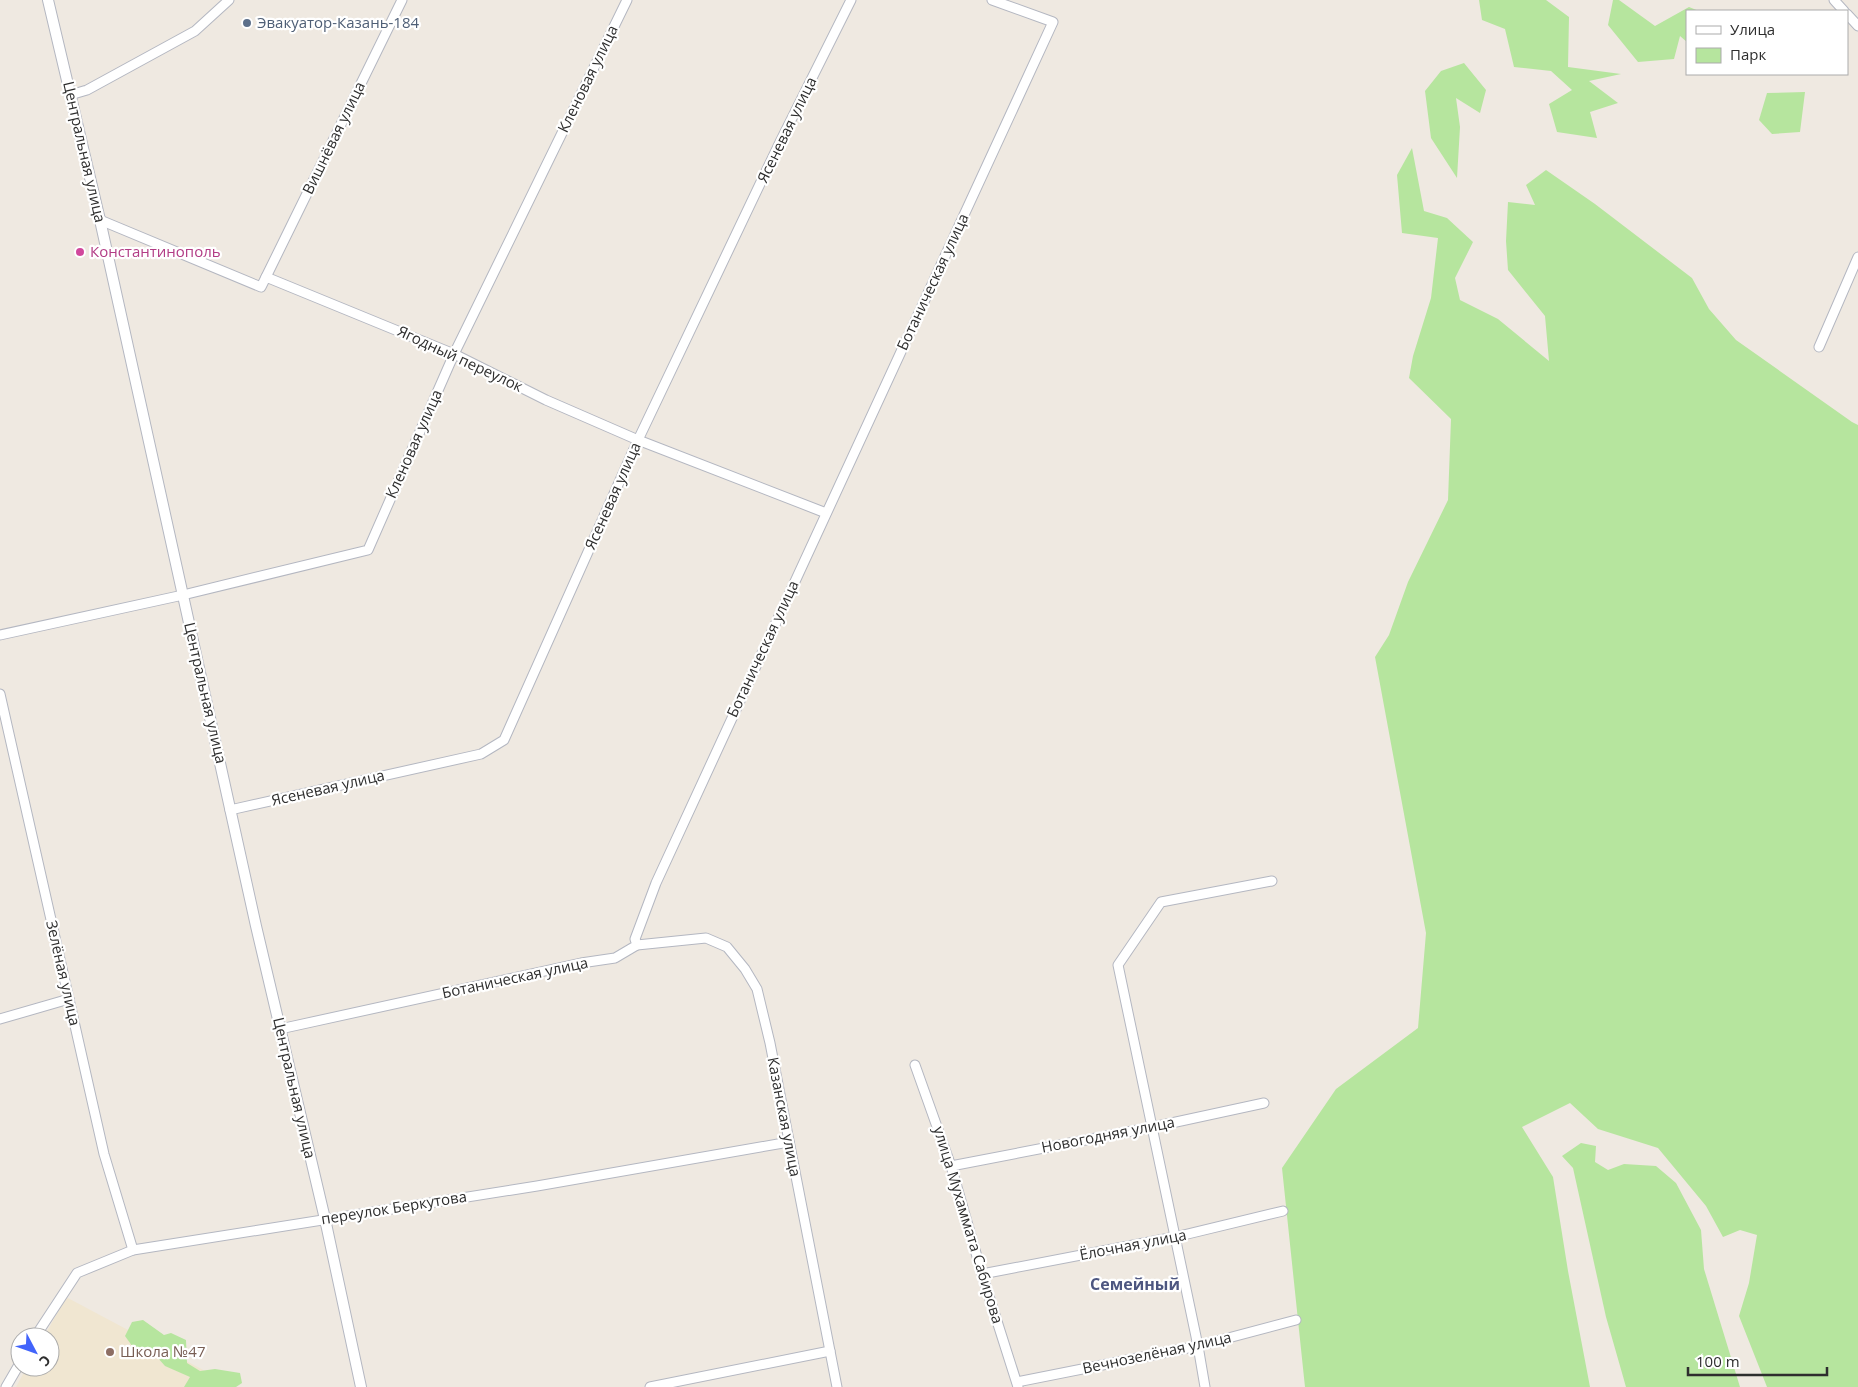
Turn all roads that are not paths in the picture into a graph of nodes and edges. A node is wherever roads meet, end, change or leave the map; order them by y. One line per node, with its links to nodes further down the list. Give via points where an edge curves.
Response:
1 (48, 0): 11 (street, Центральная улица)
2 (229, 0): 11 (street, via 195,31 87,90)
3 (402, 0): 14 (street, Вишнёвая улица)
4 (627, 0): 16 (street, Кленовая улица)
5 (851, 0): 17 (street, Ясеневая улица)
6 (992, 0): 18 (street, Ботаническая улица, via 1053,22)
7 (1834, 0): 8 (street)
8 (1844, 10)
9 (1848, 14): 10 (street)
10 (1858, 26)
11 (70, 95): 12 (street, Центральная улица)
12 (100, 220): 14 (street, via 261,287); 19 (street, Центральная улица)
13 (1858, 257): 15 (street)
14 (266, 276): 16 (street, Ягодный переулок)
15 (1819, 347)
16 (454, 354): 17 (street, Ягодный переулок, via 546,400); 19 (street, Кленовая улица, via 368,550)
17 (638, 440): 18 (street, Ягодный переулок); 22 (street, Ясеневая улица, via 504,740 480,754)
18 (826, 513): 24 (street, Ботаническая улица, via 656,883 635,940)
19 (183, 595): 20 (street, Кленовая улица); 22 (street, Центральная улица)
20 (0, 635)
21 (0, 694): 25 (street, Зелёная улица)
22 (230, 810): 27 (street, Центральная улица)
23 (1272, 881): 30 (street, via 1161,902 1118,965)
24 (637, 945): 27 (street, Ботаническая улица, via 615,958); 31 (street, Казанская улица, via 706,938 727,947 745,969 761,1002)
25 (69, 999): 26 (street); 36 (street, Зелёная улица, via 104,1154)
26 (0, 1019)
27 (280, 1029): 34 (street, Центральная улица)
28 (915, 1065): 32 (street, улица Мухаммата Сабирова)
29 (1264, 1103): 30 (street, Новогодняя улица)
30 (1153, 1127): 32 (street, Новогодняя улица); 35 (street)
31 (790, 1142): 34 (street, переулок Беркутова); 41 (street, Казанская улица)
32 (952, 1166): 37 (street, улица Мухаммата Сабирова)
33 (1283, 1211): 35 (street, Ёлочная улица)
34 (325, 1219): 36 (street, переулок Беркутова); 43 (street, Центральная улица)
35 (1175, 1237): 37 (street, Ёлочная улица); 40 (street)
36 (133, 1250): 39 (street, переулок Беркутова, via 77,1273)
37 (982, 1274): 42 (street, улица Мухаммата Сабирова)
38 (1296, 1320): 40 (street, Вечнозелёная улица)
39 (42, 1327)
40 (1198, 1346): 42 (street, Вечнозелёная улица); 46 (street)
41 (830, 1351): 44 (street); 45 (street, Казанская улица)
42 (1017, 1385)
43 (361, 1387)
44 (650, 1387)
45 (837, 1387)
46 (1206, 1387)

